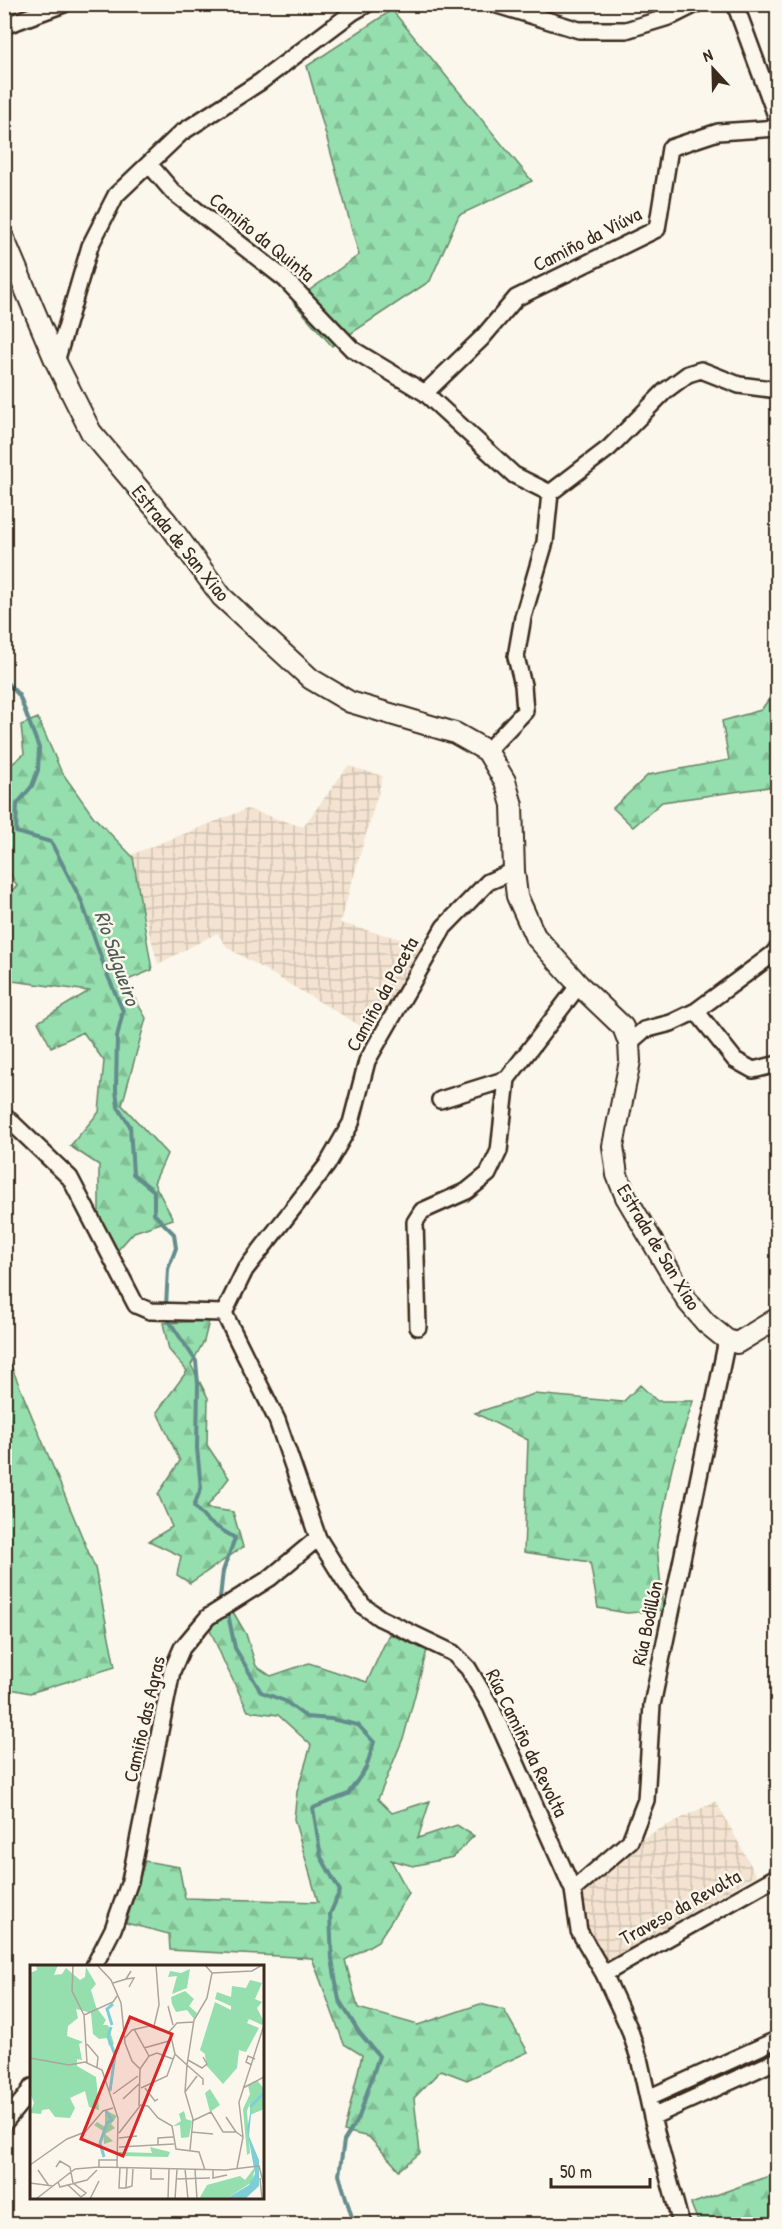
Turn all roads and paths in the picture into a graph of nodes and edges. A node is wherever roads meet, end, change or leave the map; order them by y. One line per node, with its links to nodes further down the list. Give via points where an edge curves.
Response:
1 (64, 4): 7 (street)
2 (367, 4): 6 (street)
3 (494, 4): 4 (street, via 579,30 626,30)
4 (696, 4)
5 (735, 4): 8 (street)
6 (352, 8): 10 (street, via 260,82 181,133)
7 (4, 27)
8 (777, 121)
9 (777, 129): 14 (street, Camiño da Viúva, via 718,132 670,148 657,229 516,297 482,338)
10 (149, 164): 12 (street, via 116,195 90,246); 14 (street, Camiño da Quinta, via 173,192 285,279 352,349)
11 (4, 239): 12 (street, Estrada de San Xiao)
12 (56, 362): 16 (street, Estrada de San Xiao, via 91,432 167,522 222,597 311,679 350,702 455,733)
13 (777, 390): 15 (street, via 739,385 701,370 688,374 665,390 609,448)
14 (425, 393): 15 (street, Camiño da Quinta, via 514,475)
15 (550, 493): 16 (street, via 545,542 516,657 525,711)
16 (487, 752): 17 (street, Estrada de San Xiao, via 505,781 512,805)
17 (514, 871): 19 (street, Estrada de San Xiao, via 517,896 535,936); 26 (street, Camiño da Poceta, via 488,882 444,927 367,1061 351,1123 327,1165 244,1270)
18 (777, 948): 20 (street)
19 (579, 985): 21 (street, Estrada de San Xiao, via 622,1027); 23 (street)
20 (696, 1011): 21 (street, via 644,1030); 22 (street, via 735,1060 753,1070)
21 (628, 1043): 29 (street, Estrada de San Xiao, via 630,1061 613,1146 617,1175 688,1302)
22 (777, 1064)
23 (507, 1079): 24 (street); 28 (street, via 499,1151 488,1174 467,1191 422,1212 415,1222)
24 (440, 1100)
25 (4, 1115): 26 (street, via 70,1178 136,1305 150,1311)
26 (224, 1313): 30 (street, Rúa Camiño da Revolta, via 277,1420)
27 (777, 1318): 29 (street, via 737,1343)
28 (418, 1327)
29 (727, 1340): 32 (street, Rúa Bodillón, via 652,1705 646,1800 630,1841)
30 (318, 1538): 32 (street, Rúa Camiño da Revolta, via 363,1606 453,1653 468,1668 491,1707); 33 (street, Camiño das Agras, via 270,1578 208,1617 182,1648 172,1671 130,1881 113,1929)
31 (777, 1876): 34 (street, Traveso da Revolta)
32 (573, 1890): 34 (street, Rúa Camiño da Revolta, via 579,1931)
33 (95, 1965)
34 (604, 1974): 38 (street, Rúa Camiño da Revolta, via 629,2028)
35 (777, 2039): 38 (street)
36 (777, 2060): 39 (street)
37 (30, 2090): 40 (street)
38 (648, 2098): 39 (street, Rúa Camiño da Revolta)
39 (652, 2118): 41 (street, Rúa Camiño da Revolta)
40 (4, 2123)
41 (681, 2224)

